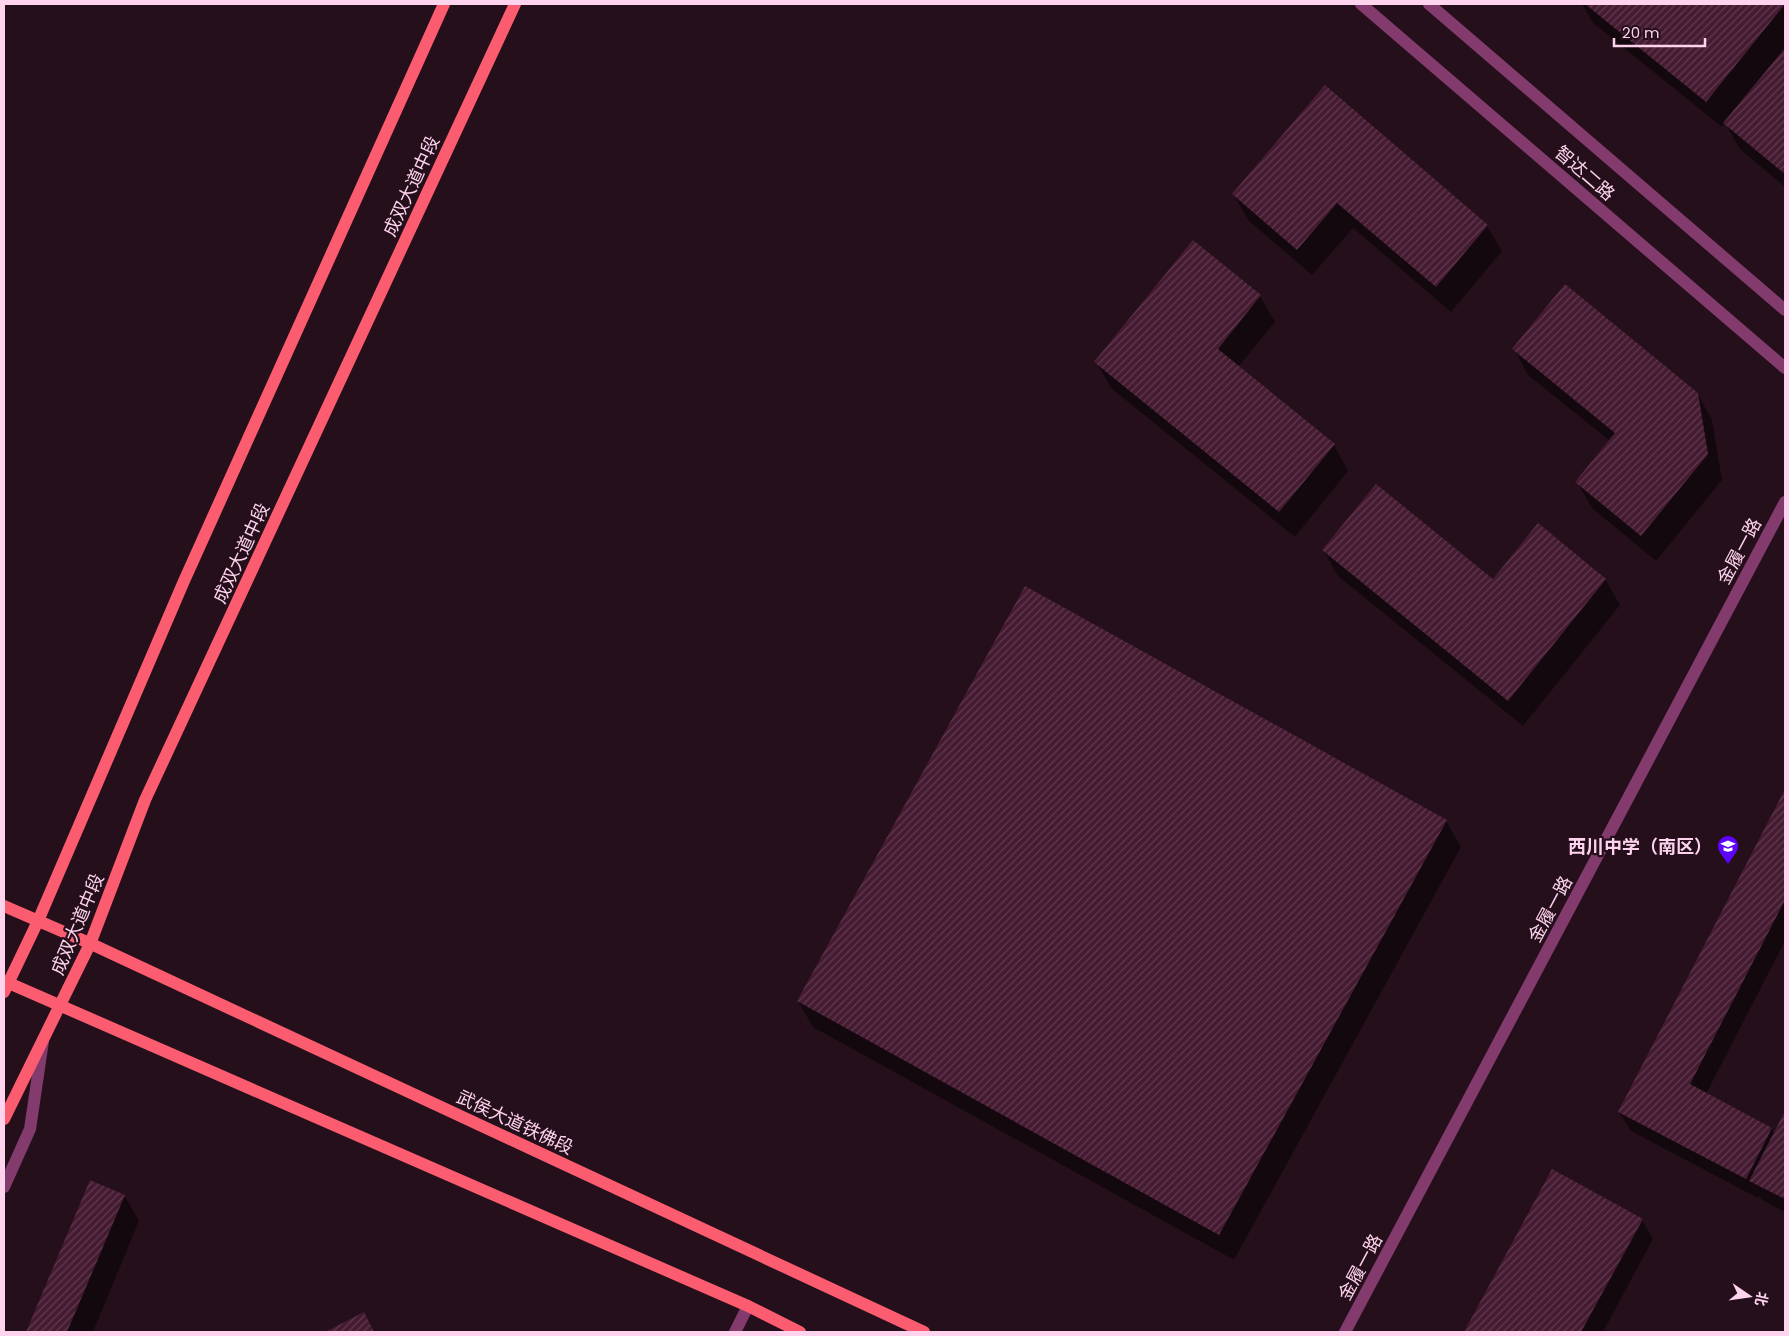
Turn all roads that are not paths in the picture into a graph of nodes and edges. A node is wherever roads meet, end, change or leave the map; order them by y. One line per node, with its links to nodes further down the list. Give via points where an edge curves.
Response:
1 (444, 4): 9 (main road, via 184,581)
2 (515, 4): 10 (main road, 成双大道中段, via 145,800)
3 (1361, 4): 6 (street, 智达二路)
4 (1429, 4): 5 (street, 智达二路)
5 (1785, 310)
6 (1785, 368)
7 (1785, 502): 20 (street, 金履一路)
8 (4, 906): 9 (main road, 武侯大道铁佛段)
9 (38, 921): 10 (main road, 武侯大道铁佛段); 11 (main road)
10 (90, 944): 12 (main road, 成双大道中段); 19 (main road, 武侯大道铁佛段)
11 (5, 985): 12 (main road)
12 (59, 1005): 13 (main road, 成双大道中段); 16 (main road)
13 (44, 1037): 14 (main road, 成双大道中段); 15 (street, via 30,1129)
14 (4, 1119)
15 (4, 1187)
16 (748, 1306): 17 (street); 18 (main road)
17 (736, 1332)
18 (800, 1332)
19 (924, 1332)
20 (1345, 1332)

